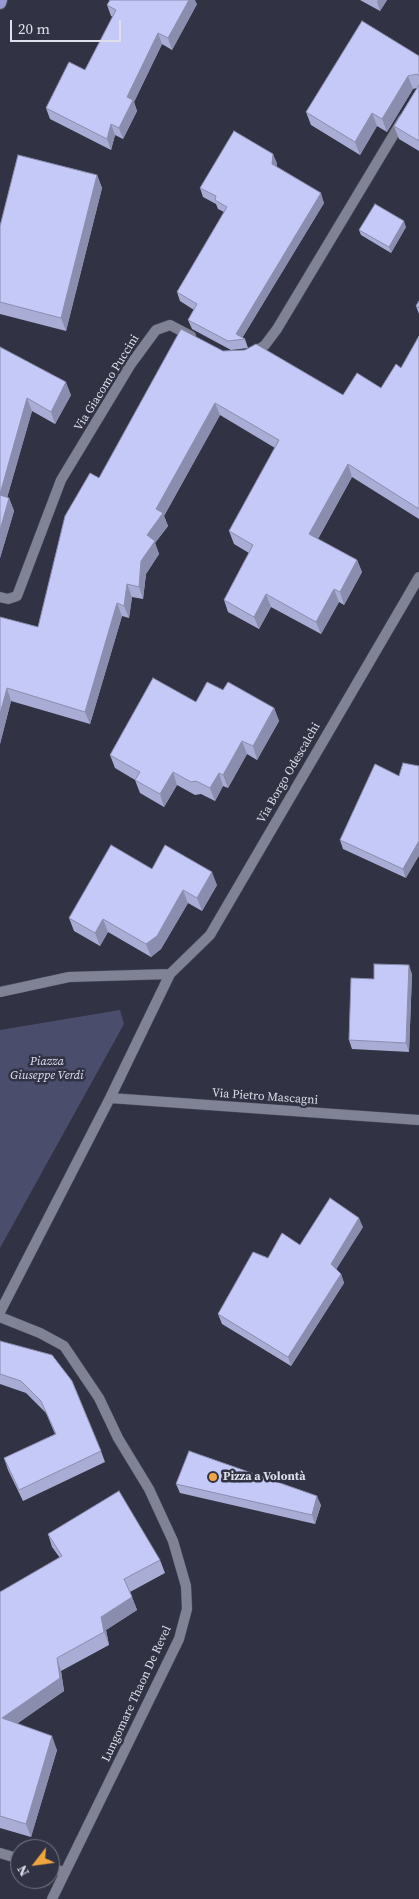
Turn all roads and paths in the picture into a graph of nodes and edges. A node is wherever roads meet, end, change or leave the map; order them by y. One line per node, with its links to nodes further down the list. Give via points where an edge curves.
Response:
1 (409, 110): 3 (street, via 266,345 249,356)
2 (199, 341): 5 (street, Via Giacomo Puccini, via 170,324 156,330 131,364 61,480 17,596)
3 (240, 356)
4 (419, 577): 6 (street, Via Borgo Odescalchi, via 210,935)
5 (0, 598)
6 (170, 974): 7 (street, via 69,977); 8 (street)
7 (0, 992)
8 (110, 1098): 9 (street, Via Pietro Mascagni); 10 (street)
9 (419, 1120)
10 (0, 1312)
11 (0, 1317): 13 (street, Lungomare Thaon De Revel, via 64,1346 99,1398 118,1438 149,1489 173,1541 186,1586 187,1609 179,1639)
12 (60, 1871): 13 (street)
13 (65, 1872): 14 (street, Lungomare Thaon De Revel)
14 (52, 1899)

